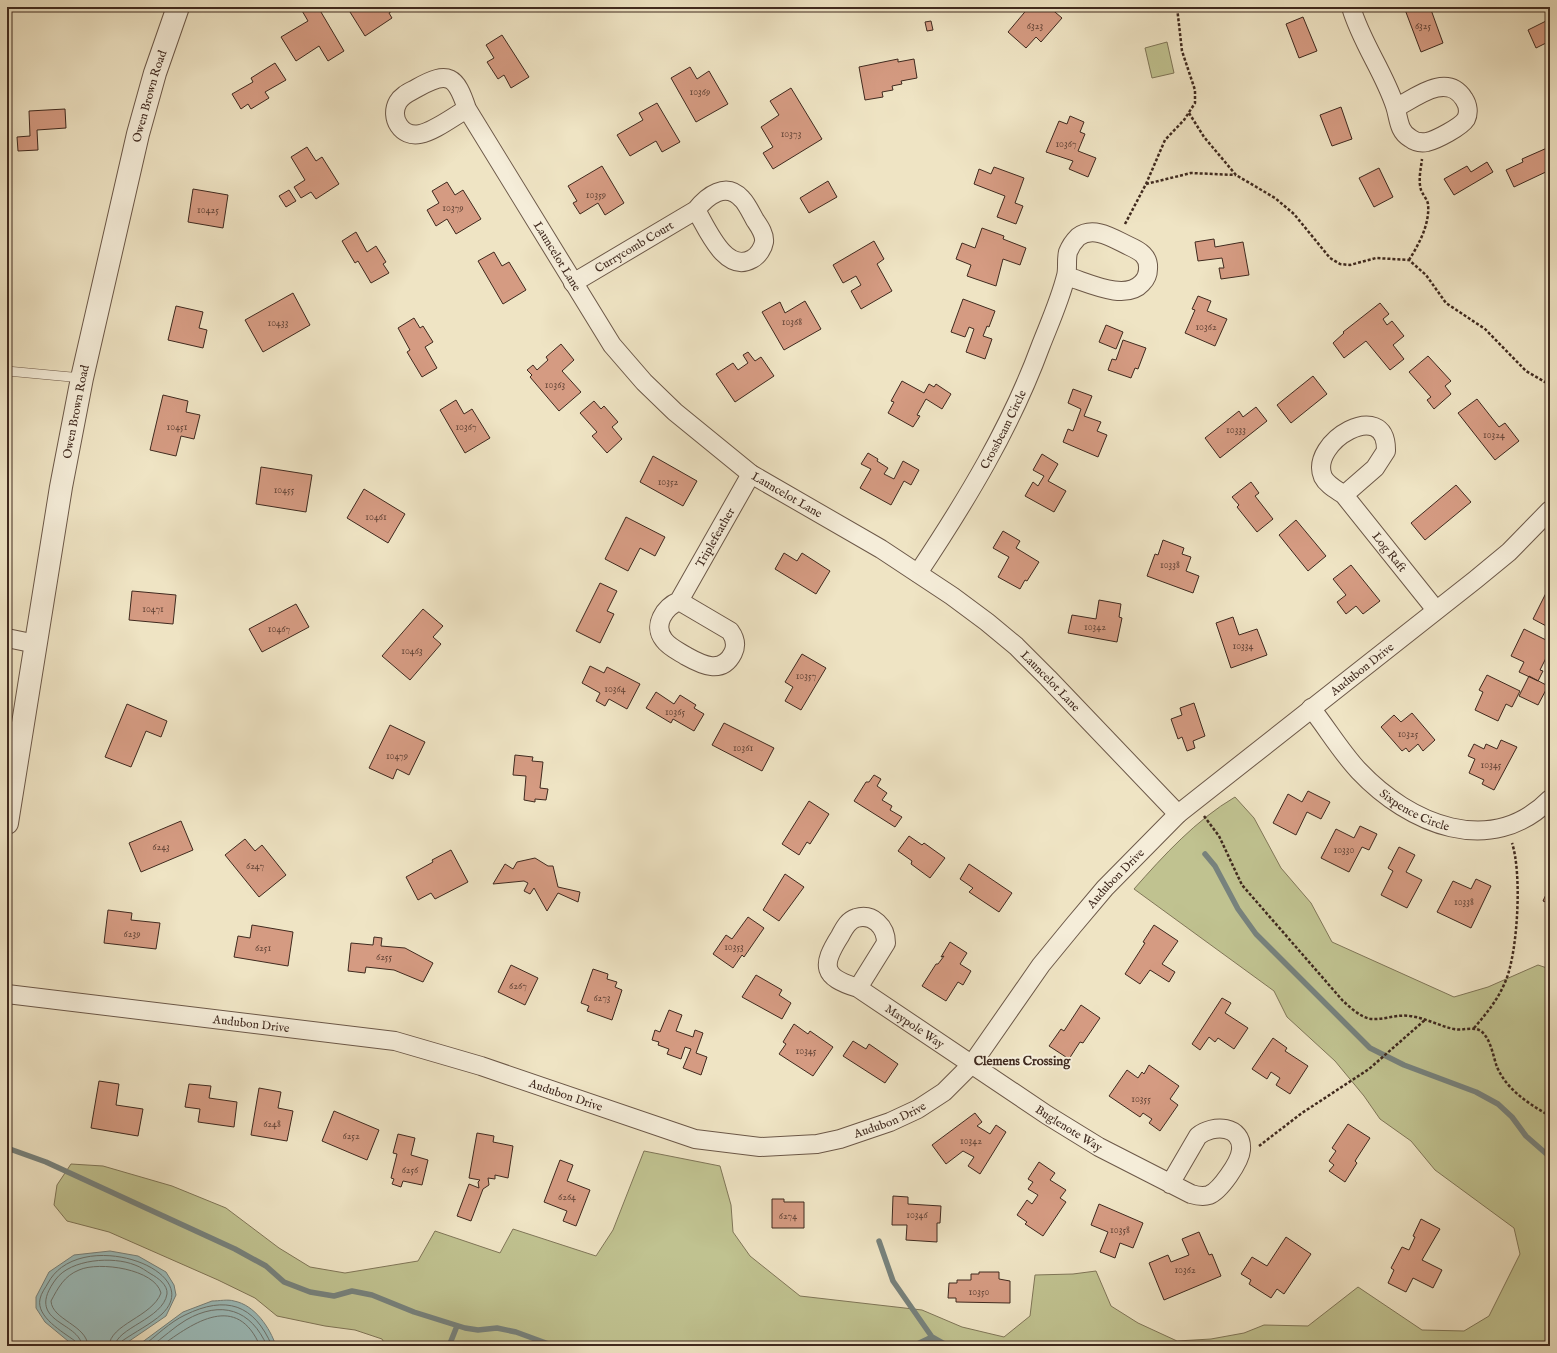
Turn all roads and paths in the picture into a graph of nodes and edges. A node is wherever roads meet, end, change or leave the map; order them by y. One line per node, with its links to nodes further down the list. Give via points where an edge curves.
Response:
1 (178, 7): 16 (street, Owen Brown Road, via 155,73 138,134)
2 (1177, 7): 6 (path, via 1182,51 1195,90 1195,103)
3 (1351, 7): 4 (street, via 1360,33)
4 (1396, 108): 7 (street, via 1402,130 1409,138); 7 (street, via 1433,88 1444,86 1453,88 1466,101 1466,119 1459,127 1428,142)
5 (467, 109): 14 (street, Launcelot Lane)
6 (1189, 113): 8 (path, via 1204,137); 9 (path, via 1165,140)
7 (1419, 142): 12 (path, via 1422,158 1421,189 1428,203 1426,223 1420,242)
8 (1236, 175): 9 (path, via 1191,174 1168,177); 12 (path, via 1275,198 1294,214 1330,258 1340,264 1350,265 1376,258)
9 (1146, 184): 11 (path)
10 (696, 210): 14 (street, Currycomb Court)
11 (1117, 241): 13 (street, Crossbeam Circle, via 1093,232 1079,237 1068,253); 13 (street, Crossbeam Circle, via 1144,255 1148,264 1148,273 1137,288 1128,292 1118,292)
12 (1409, 260): 17 (path, via 1426,275 1446,302 1485,329 1526,371)
13 (1066, 276): 21 (street, Crossbeam Circle, via 1041,347 1017,404 966,500)
14 (573, 283): 18 (street, Launcelot Lane, via 612,345 644,382 675,412)
15 (7, 371): 16 (lane)
16 (82, 378): 25 (street, Owen Brown Road)
17 (1550, 385)
18 (751, 474): 21 (street, Launcelot Lane, via 845,527); 22 (street, Triplefeather)
19 (1344, 495): 23 (street, Log Raft)
20 (1550, 510): 23 (street, Audubon Drive, via 1509,552)
21 (918, 573): 28 (street, Launcelot Lane, via 1016,646)
22 (679, 601)
23 (1436, 610): 26 (street, Audubon Drive)
24 (7, 638): 25 (street)
25 (36, 644): 29 (street, Owen Brown Road)
26 (1311, 708): 28 (street, Audubon Drive); 30 (street, Sixpence Circle, via 1358,770 1388,798 1438,824 1488,831)
27 (1550, 799): 30 (street, Sixpence Circle, via 1523,820)
28 (1178, 814): 33 (path, via 1205,816 1219,836 1242,886 1354,1011 1372,1019 1408,1016); 35 (street, Audubon Drive, via 1105,888 1073,926)
29 (7, 823)
30 (1506, 827): 34 (path, via 1515,854 1517,891 1511,960 1499,996)
31 (858, 988): 35 (street, Maypole Way)
32 (7, 994): 35 (street, Audubon Drive, via 395,1042 481,1066 695,1139 760,1147 840,1140 890,1122 918,1109 944,1092)
33 (1426, 1019): 34 (path, via 1454,1029); 37 (path, via 1369,1069 1302,1112 1256,1148)
34 (1474, 1028): 36 (path, via 1488,1041 1498,1068 1509,1086)
35 (972, 1064): 38 (street, Buglenote Way, via 1099,1147)
36 (1550, 1116)
37 (1241, 1149): 38 (street, Buglenote Way, via 1239,1159 1219,1189 1211,1194 1202,1197); 38 (street, via 1235,1135 1229,1130 1221,1127 1204,1131 1198,1136)
38 (1170, 1184)

